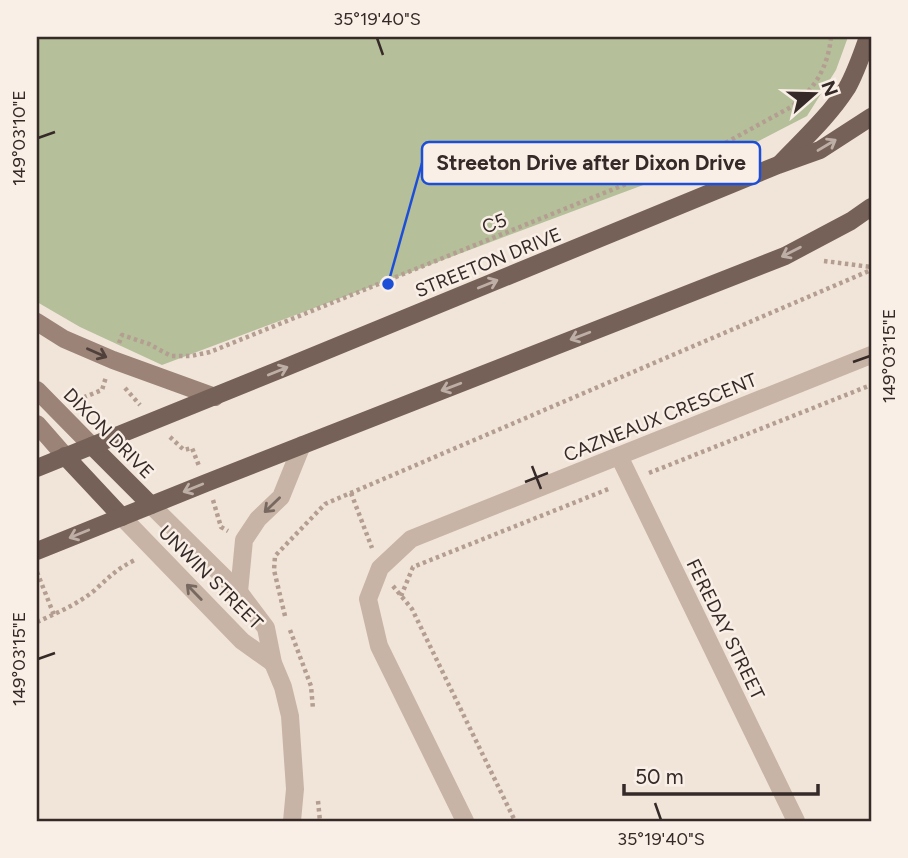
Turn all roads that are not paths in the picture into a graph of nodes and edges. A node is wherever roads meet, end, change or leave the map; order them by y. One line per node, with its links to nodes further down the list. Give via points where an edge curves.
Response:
1 (868, 37): 3 (main road, via 847,87)
2 (871, 117): 3 (main road, STREETON DRIVE, one-way to 2, via 820,150)
3 (778, 165): 10 (main road, STREETON DRIVE, one-way to 3)
4 (871, 208): 6 (main road)
5 (871, 219): 6 (main road)
6 (851, 221): 12 (main road, one-way to 12, via 785,256)
7 (37, 322): 10 (main road, one-way to 10, via 113,360)
8 (871, 355): 15 (street, CAZNEAUX CRESCENT)
9 (37, 390): 13 (main road, DIXON DRIVE)
10 (215, 397): 13 (main road, STREETON DRIVE)
11 (37, 424): 14 (main road)
12 (302, 445): 17 (main road, one-way to 17); 20 (street, UNWIN STREET, one-way to 20, via 281,497 244,540)
13 (92, 446): 14 (main road, STREETON DRIVE); 17 (main road, DIXON DRIVE)
14 (65, 456): 16 (main road, STREETON DRIVE); 18 (main road)
15 (619, 456): 23 (street, CAZNEAUX CRESCENT, via 411,539 380,568 368,599 379,646); 24 (street, FEREDAY STREET)
16 (37, 468)
17 (151, 505): 18 (main road); 20 (street, UNWIN STREET)
18 (122, 517): 19 (main road, one-way to 19); 21 (street, UNWIN STREET, one-way to 18, via 242,641)
19 (37, 551)
20 (239, 592): 21 (street, UNWIN STREET, via 266,628)
21 (273, 663): 22 (street, UNWIN STREET, via 290,716 295,789)
22 (292, 821)
23 (466, 821)
24 (796, 821)

